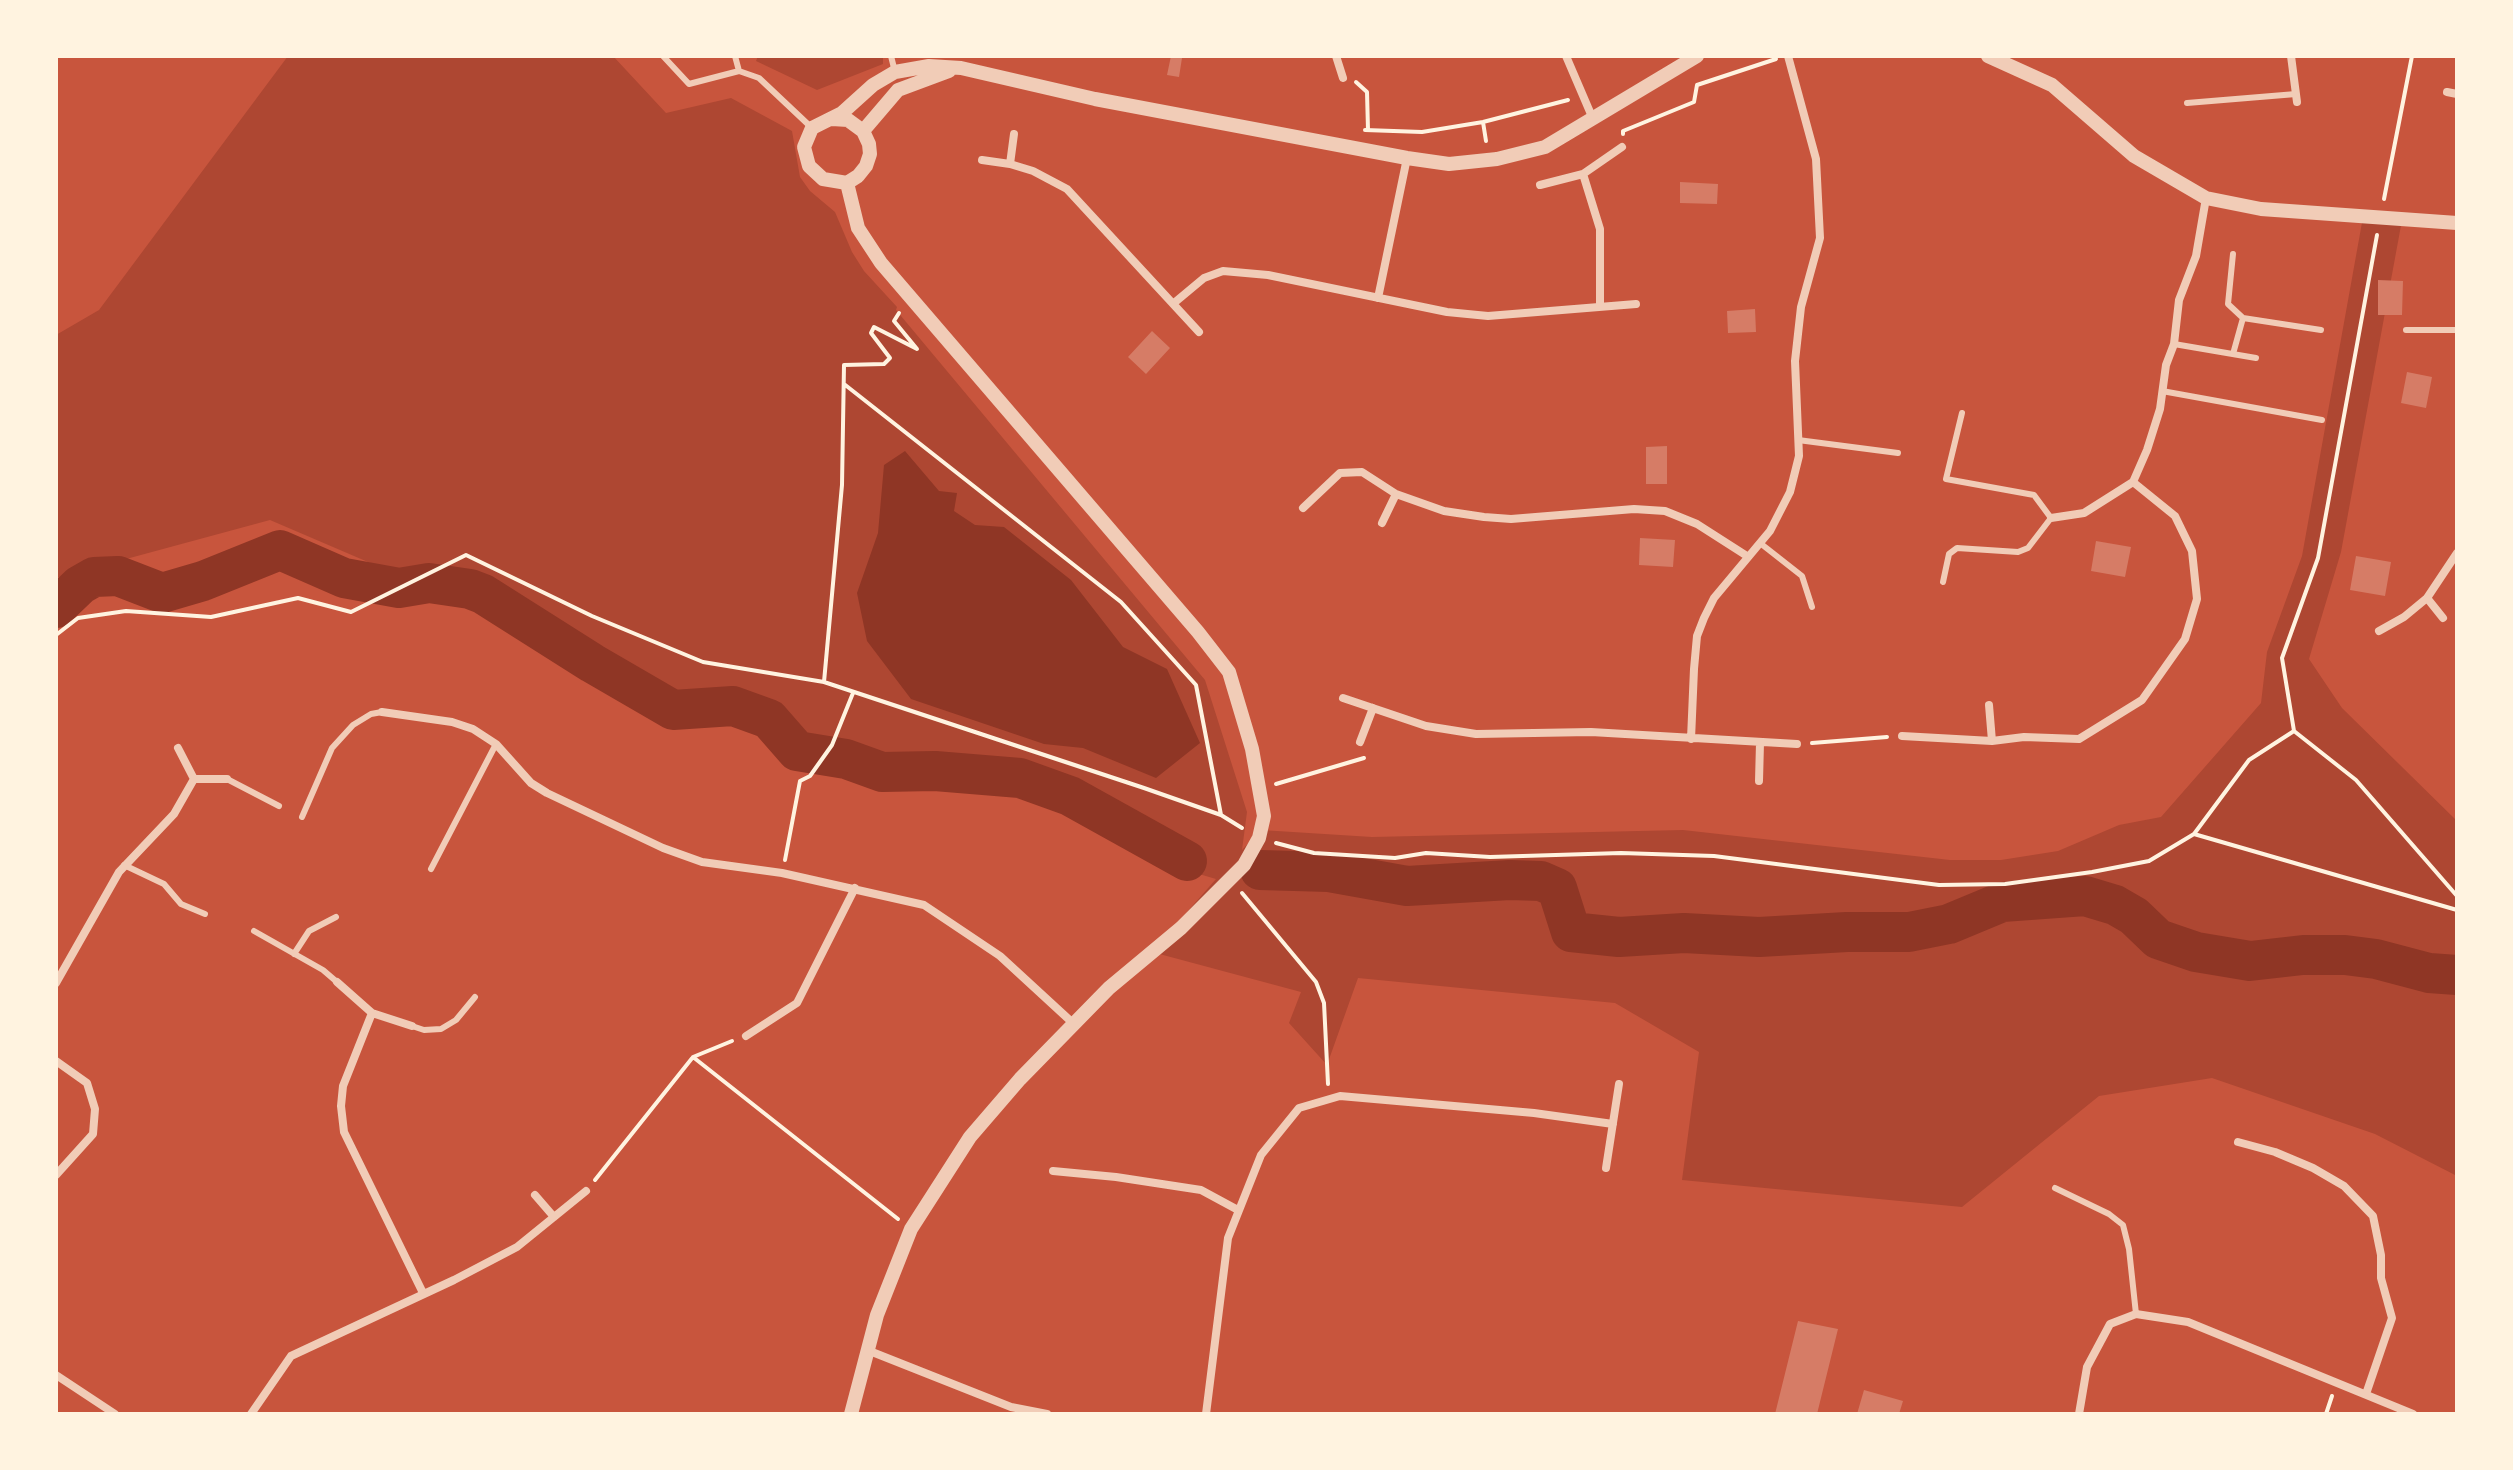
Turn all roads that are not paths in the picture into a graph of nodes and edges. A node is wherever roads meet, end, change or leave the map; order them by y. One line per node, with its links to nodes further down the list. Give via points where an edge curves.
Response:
1 (663, 56): 11 (lane, via 689,84)
2 (735, 56): 11 (lane)
3 (891, 56): 12 (lane)
4 (1336, 56): 13 (street)
5 (1566, 56): 19 (street)
6 (1697, 56): 19 (street)
7 (1787, 56): 48 (street, via 1816,159 1820,238 1801,307 1795,361)
8 (1988, 56): 30 (street, via 2052,85 2134,156)
9 (2291, 56): 16 (street)
10 (961, 68): 12 (street); 21 (street, via 898,90); 24 (street, via 1082,97)
11 (739, 71): 20 (lane, via 759,78)
12 (895, 72): 18 (street)
13 (1343, 78)
14 (2447, 92): 15 (street)
15 (2457, 94)
16 (2297, 98): 17 (lane)
17 (2187, 103)
18 (832, 119): 20 (street); 21 (street, via 848,120)
19 (1593, 119): 24 (street, via 1545,147 1497,159 1449,164)
20 (812, 128): 28 (street, via 804,147 809,166 823,179)
21 (863, 131): 28 (street, via 870,154 858,176)
22 (1014, 134): 26 (street)
23 (1622, 147): 27 (street)
24 (1407, 158): 33 (street)
25 (982, 160): 26 (street)
26 (1010, 164): 34 (street, via 1067,189)
27 (1583, 174): 29 (street); 36 (street, via 1600,229)
28 (847, 183): 91 (street, via 858,228 881,263 1229,672 1252,749 1264,816 1244,865)
29 (1540, 185)
30 (2206, 198): 31 (street, via 2261,209); 42 (street, via 2196,256 2179,300)
31 (2457, 223)
32 (2233, 254): 37 (lane, via 2228,304)
33 (1378, 298): 34 (street, via 1223,271 1204,278); 36 (street, via 1488,316)
34 (1174, 303): 41 (street)
35 (1636, 304): 36 (street)
36 (1600, 306)
37 (2243, 318): 38 (lane); 43 (lane)
38 (2321, 330)
39 (2406, 330): 40 (lane)
40 (2457, 330)
41 (1199, 332)
42 (2174, 344): 43 (lane); 45 (street)
43 (2233, 354): 44 (lane)
44 (2256, 358)
45 (2162, 391): 47 (lane); 50 (street)
46 (1962, 413): 53 (lane, via 1946,479 2034,495)
47 (2322, 420)
48 (1798, 440): 49 (lane); 55 (street, via 1790,492)
49 (1898, 453)
50 (2133, 482): 53 (street, via 2084,513); 69 (street, via 2175,516 2192,551 2197,599 2185,639 2142,700 2079,739)
51 (1396, 494): 52 (street, via 1362,472 1340,473); 54 (street); 57 (street, via 1444,511 1511,519 1665,511)
52 (1303, 508)
53 (2051, 518): 58 (lane, via 2028,548 2018,552 1957,548 1949,554)
54 (1382, 523)
55 (1760, 543): 57 (street); 60 (lane, via 1802,576)
56 (2457, 553): 59 (street)
57 (1747, 556): 68 (street, via 1714,598 1697,636)
58 (1943, 582)
59 (2427, 598): 61 (street); 62 (street)
60 (1812, 607)
61 (2443, 618)
62 (2379, 631)
63 (1343, 698): 65 (street)
64 (1989, 705): 69 (street)
65 (1373, 708): 68 (street, via 1426,726 1476,734 1591,732); 70 (street)
66 (382, 712): 72 (street, via 452,722); 79 (lane, via 363,718 332,748)
67 (1902, 736): 69 (street)
68 (1691, 739): 71 (street)
69 (1992, 741)
70 (1360, 742)
71 (1760, 743): 73 (street); 77 (street)
72 (496, 744): 81 (lane); 82 (street, via 547,793 663,848 702,862)
73 (1797, 744)
74 (178, 748): 75 (street)
75 (194, 779): 76 (street); 80 (street, via 174,814)
76 (227, 779): 78 (lane)
77 (1759, 781)
78 (279, 806)
79 (302, 817)
80 (124, 865): 83 (lane, via 164,884 181,904); 88 (street)
81 (431, 869)
82 (855, 888): 91 (street, via 924,905 1000,956); 93 (street, via 797,1003)
83 (205, 914)
84 (336, 917): 86 (lane, via 309,931)
85 (254, 931): 86 (lane)
86 (294, 954): 87 (lane)
87 (337, 982): 90 (street)
88 (56, 983)
89 (475, 997): 92 (lane, via 441,1029)
90 (372, 1013): 92 (street); 106 (street, via 343,1086 344,1132)
91 (1075, 1025): 108 (street, via 970,1137 911,1229)
92 (412, 1026)
93 (746, 1036)
94 (56, 1061): 100 (street, via 87,1083 95,1109 93,1134)
95 (1619, 1084): 96 (street)
96 (1613, 1124): 98 (street); 104 (street, via 1340,1096 1299,1108 1261,1155)
97 (2238, 1142): 110 (street, via 2313,1168 2344,1186 2373,1216 2392,1318)
98 (1606, 1168)
99 (1053, 1171): 104 (street, via 1201,1190)
100 (56, 1175)
101 (2055, 1188): 107 (lane, via 2123,1225)
102 (586, 1191): 105 (street)
103 (535, 1195): 105 (street)
104 (1238, 1210): 115 (street, via 1228,1238)
105 (554, 1217): 106 (street, via 517,1247)
106 (423, 1293): 112 (street, via 291,1356)
107 (2136, 1314): 110 (street, via 2188,1322); 116 (street, via 2110,1324 2087,1367)
108 (867, 1350): 113 (street); 114 (street, via 1011,1407)
109 (56, 1375): 111 (street)
110 (2366, 1394): 117 (street)
111 (115, 1414)
112 (251, 1414)
113 (851, 1414)
114 (1047, 1414)
115 (1206, 1414)
116 (2079, 1414)
117 (2413, 1414)

